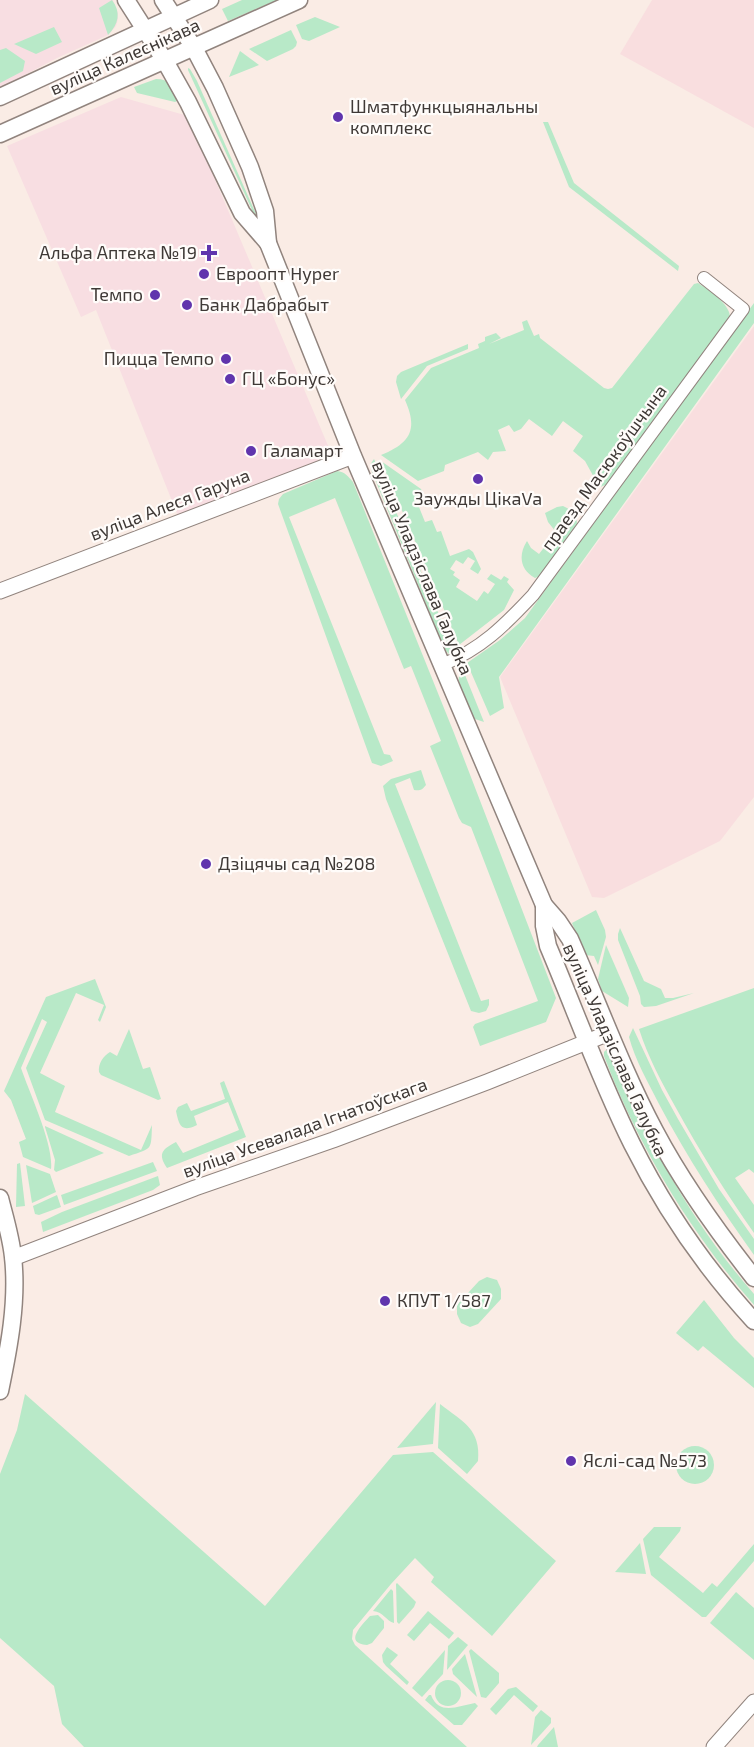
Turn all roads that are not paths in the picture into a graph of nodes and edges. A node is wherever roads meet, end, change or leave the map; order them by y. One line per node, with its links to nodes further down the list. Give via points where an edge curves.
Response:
1 (126, 0): 6 (main road, вуліца Уладзіслава Галубка)
2 (163, 0): 5 (main road, вуліца Уладзіслава Галубка)
3 (210, 0): 5 (main road, вуліца Калеснікава)
4 (299, 0): 7 (main road, вуліца Калеснікава)
5 (174, 17): 6 (main road, вуліца Калеснікава); 7 (main road, вуліца Уладзіслава Галубка)
6 (146, 29): 8 (main road, вуліца Уладзіслава Галубка); 9 (main road, вуліца Калеснікава)
7 (194, 48): 8 (main road, вуліца Калеснікава); 11 (main road, вуліца Уладзіслава Галубка, via 253,175 265,211)
8 (165, 61): 10 (main road, вуліца Калеснікава); 11 (main road, вуліца Уладзіслава Галубка, via 242,213)
9 (0, 97)
10 (0, 134)
11 (268, 243): 13 (main road, вуліца Уладзіслава Галубка)
12 (704, 278): 15 (street, праезд Масюкоўшчына, via 743,309 533,595 489,638)
13 (353, 456): 14 (street, вуліца Алеся Гаруна); 15 (main road, вуліца Уладзіслава Галубка)
14 (0, 591)
15 (442, 665): 16 (main road, вуліца Уладзіслава Галубка)
16 (544, 905): 17 (main road, вуліца Уладзіслава Галубка, via 570,939); 18 (main road, вуліца Уладзіслава Галубка, via 548,946)
17 (609, 1032): 18 (street, вуліца Усевалада Ігнатоўскага); 21 (main road, вуліца Уладзіслава Галубка, via 676,1169)
18 (587, 1042): 20 (street, вуліца Усевалада Ігнатоўскага); 22 (main road, вуліца Уладзіслава Галубка, via 632,1144 657,1188 698,1251)
19 (0, 1198): 20 (main road)
20 (13, 1258): 23 (main road, via 12,1314)
21 (754, 1278)
22 (754, 1321)
23 (0, 1391)
24 (754, 1702): 25 (street)
25 (714, 1747)

